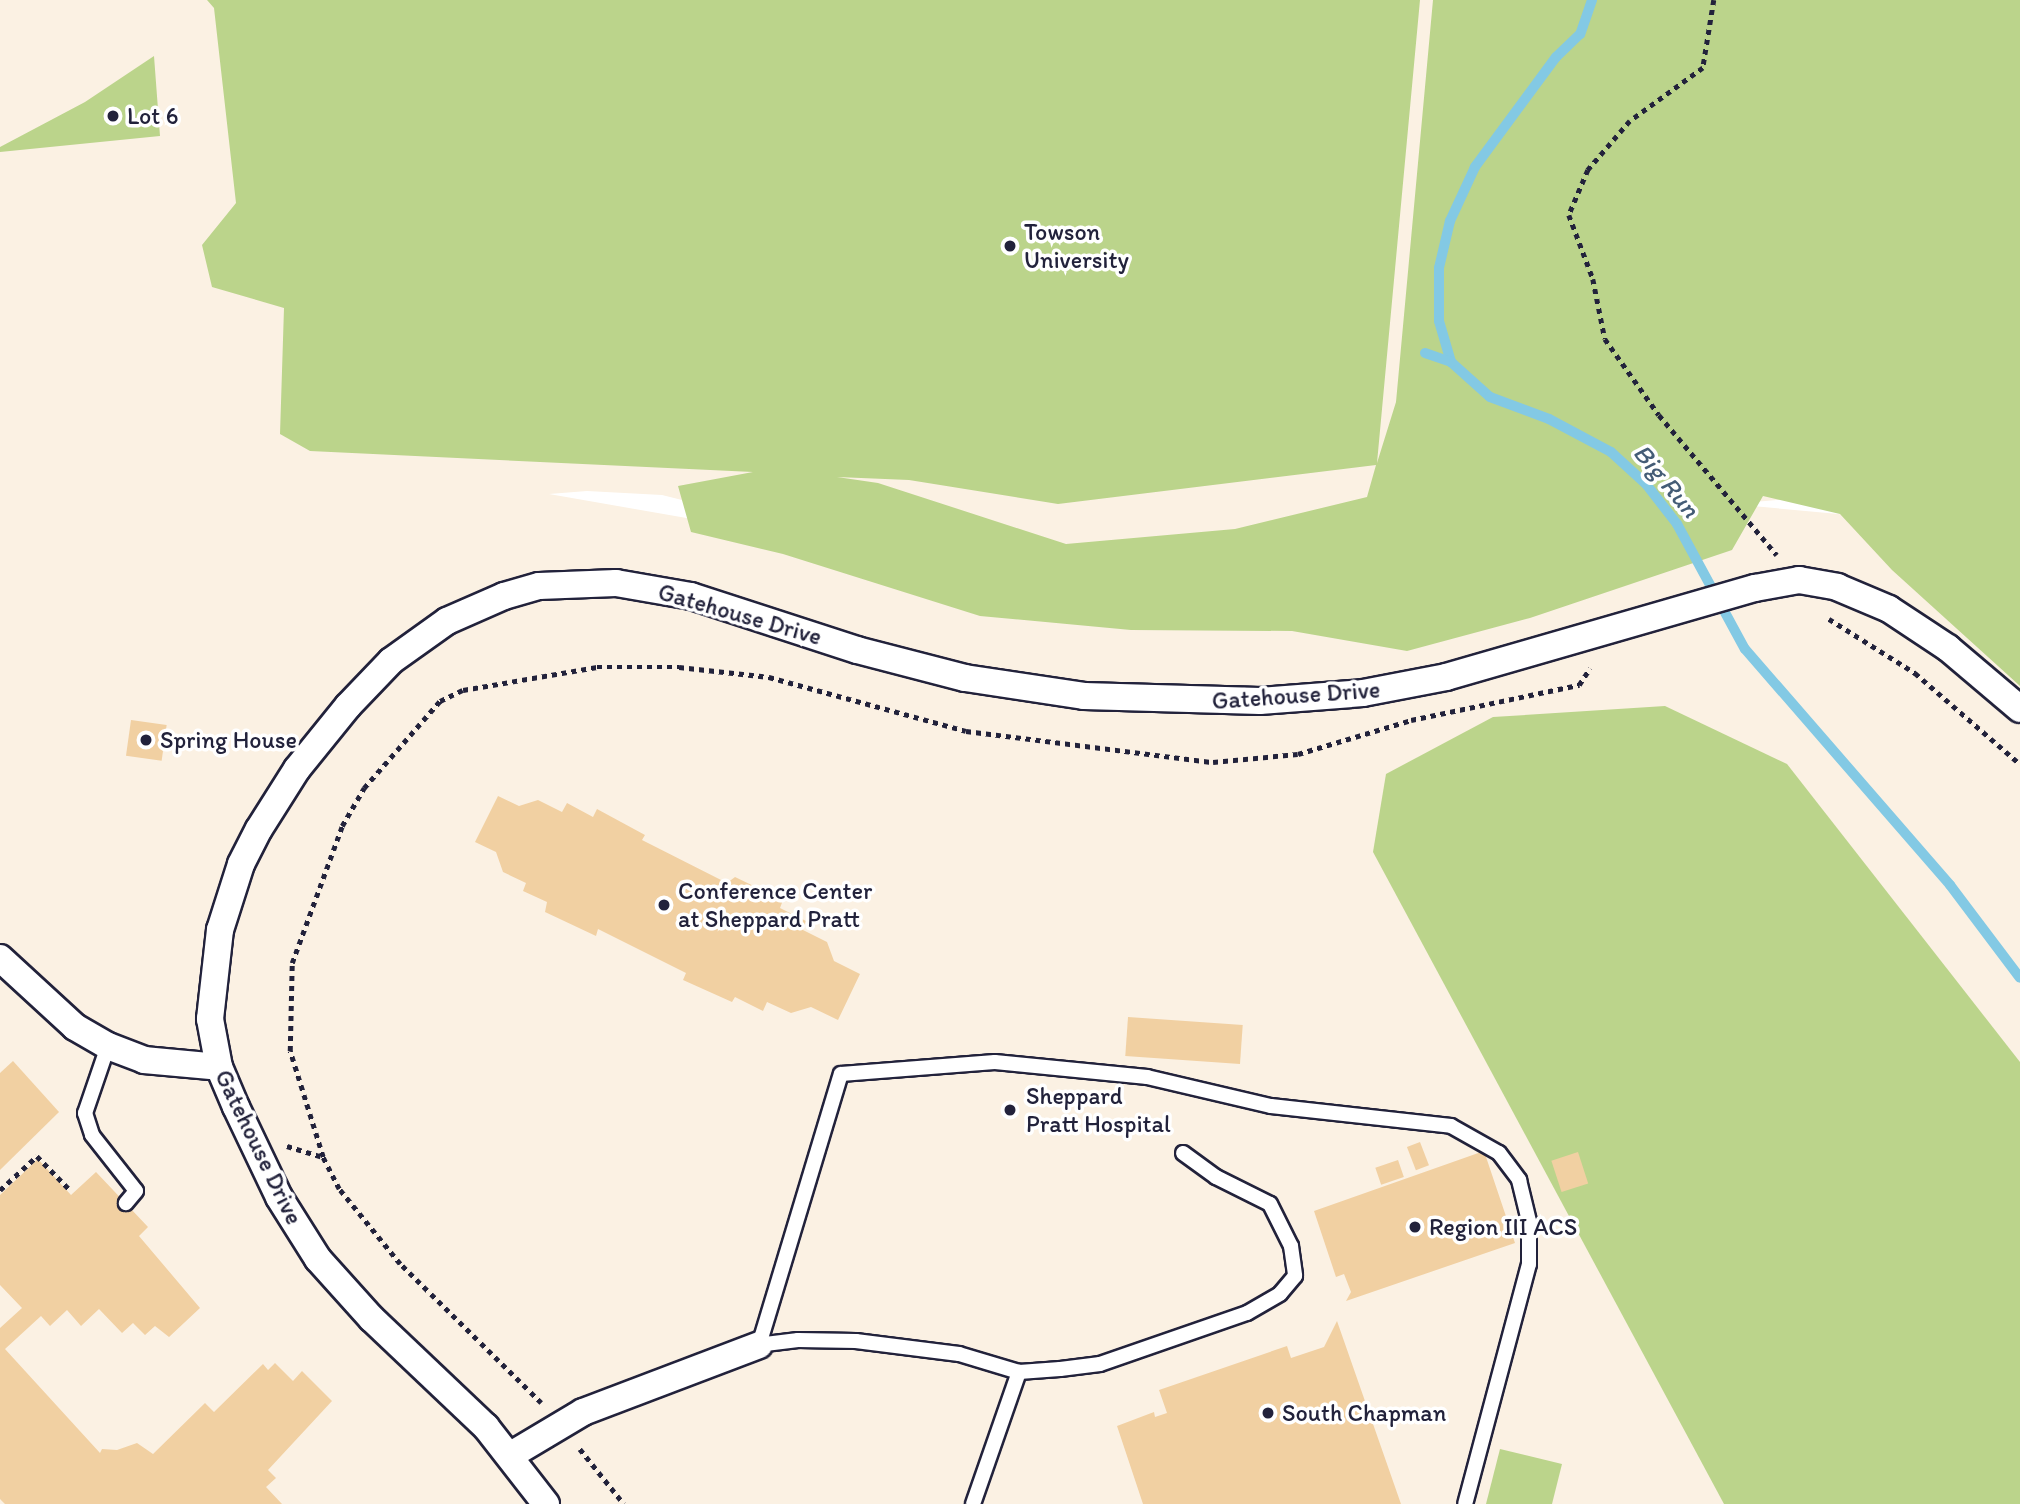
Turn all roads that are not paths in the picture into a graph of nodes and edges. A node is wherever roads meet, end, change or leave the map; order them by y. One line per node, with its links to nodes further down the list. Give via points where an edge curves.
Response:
1 (2020, 709): 4 (street, Gatehouse Drive, via 1948,648 1889,609 1837,587 1799,580 1755,588 1491,667 1406,686 1314,698 1211,702 1084,696 965,678 654,588 576,583 505,596 447,621 391,662 321,737 271,808 241,864 215,957 210,1018)
2 (0, 958): 3 (street, via 75,1027)
3 (108, 1046): 4 (street, via 144,1060); 6 (lane, via 85,1113 92,1135 136,1191)
4 (219, 1067): 9 (street, Gatehouse Drive, via 279,1197 318,1259 343,1290)
5 (1183, 1153): 8 (lane, via 1216,1177 1270,1204 1291,1246 1295,1276 1280,1294 1247,1312 1112,1360)
6 (126, 1203)
7 (759, 1345): 8 (lane, via 856,1341 959,1354); 9 (street, via 583,1412); 12 (lane, via 841,1074 995,1062 1147,1077 1271,1106 1451,1126 1499,1153 1519,1180 1530,1221 1529,1264)
8 (1019, 1372): 11 (lane)
9 (511, 1455): 10 (street, Gatehouse Drive)
10 (546, 1504)
11 (973, 1504)
12 (1465, 1504)

